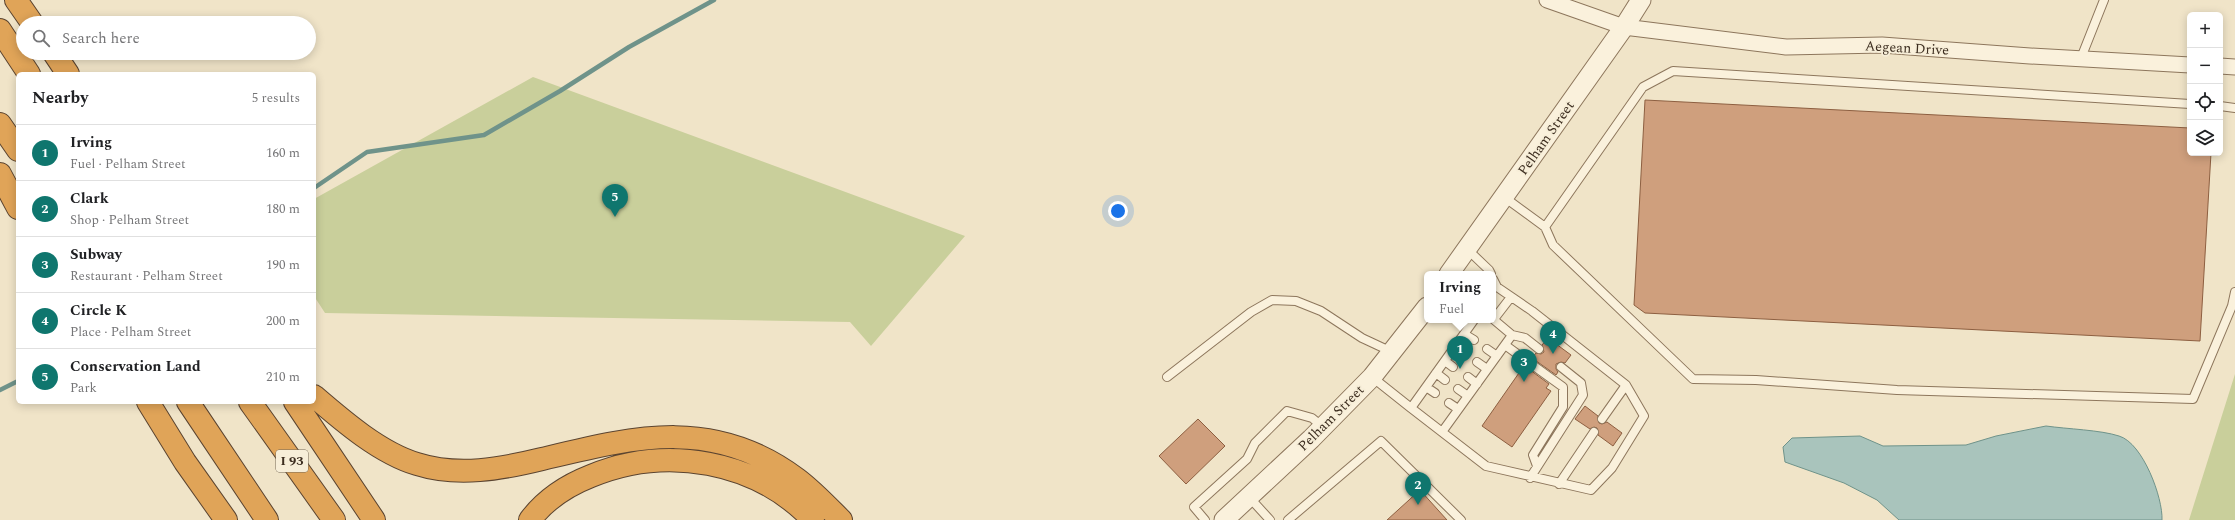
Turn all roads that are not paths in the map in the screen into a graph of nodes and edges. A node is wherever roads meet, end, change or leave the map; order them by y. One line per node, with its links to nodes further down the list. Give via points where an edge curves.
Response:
1 (16, 0): 5 (highway)
2 (1547, 0): 6 (street, Aegean Drive)
3 (1641, 0): 6 (street, Pelham Street)
4 (2104, 0): 9 (lane)
5 (27, 16)
6 (1624, 27): 9 (street, Aegean Drive, via 1786,47 1882,45); 23 (street, Pelham Street)
7 (0, 30): 8 (highway)
8 (16, 54)
9 (2081, 58): 12 (street, Aegean Drive)
10 (20, 60): 15 (highway)
11 (59, 60): 16 (highway)
12 (2187, 64)
13 (2223, 66): 14 (street)
14 (2235, 67)
15 (28, 72)
16 (67, 72)
17 (2187, 104): 25 (lane, via 1673,71 1643,87)
18 (2223, 106): 19 (lane)
19 (2235, 108)
20 (0, 124): 21 (highway)
21 (16, 147)
22 (0, 174): 24 (highway)
23 (1504, 197): 25 (lane); 26 (street, Pelham Street)
24 (16, 204)
25 (1545, 227): 30 (lane, via 1553,244 1693,379 1756,380 1897,390 2193,399 2232,306)
26 (1466, 249): 27 (street, Pelham Street); 28 (lane)
27 (1451, 271)
28 (1490, 271)
29 (1496, 286): 31 (lane)
30 (2235, 292)
31 (1511, 297): 33 (lane); 57 (lane)
32 (1424, 310): 43 (street, Pelham Street)
33 (1496, 316)
34 (1496, 321): 37 (lane)
35 (1472, 323): 36 (lane)
36 (1464, 334): 38 (lane); 40 (lane)
37 (1512, 335): 39 (lane); 42 (lane, via 1525,338)
38 (1474, 340)
39 (1505, 345): 45 (lane); 74 (lane, via 1563,388 1562,407 1533,455)
40 (1455, 347): 44 (lane); 46 (lane)
41 (1487, 349): 45 (lane)
42 (1539, 349)
43 (1393, 353): 52 (lane, via 1362,338 1322,311 1296,301 1272,300 1251,312); 53 (street, Pelham Street)
44 (1464, 353)
45 (1497, 356): 50 (lane)
46 (1445, 361): 48 (lane); 51 (lane)
47 (1478, 362): 50 (lane)
48 (1453, 367)
49 (1562, 367): 74 (lane, via 1581,384 1582,395)
50 (1487, 369): 56 (lane)
51 (1436, 374): 55 (lane); 58 (lane)
52 (1167, 376)
53 (1372, 377): 68 (lane); 71 (street, Pelham Street)
54 (1468, 377): 56 (lane)
55 (1445, 380)
56 (1477, 384): 61 (lane)
57 (1626, 385): 70 (lane); 76 (lane, via 1644,416 1612,468 1591,490)
58 (1426, 387): 60 (lane); 68 (lane)
59 (1458, 389): 61 (lane)
60 (1435, 393)
61 (1468, 396): 69 (lane)
62 (316, 398): 84 (highway, via 390,453 416,464 445,470 478,471 517,465 641,438 687,436 717,442 736,447 785,470 812,491)
63 (1448, 403): 69 (lane)
64 (149, 404): 78 (highway)
65 (189, 404): 79 (highway)
66 (251, 404): 80 (highway, I 93)
67 (296, 404): 81 (highway)
68 (1411, 408): 72 (lane)
69 (1458, 410): 72 (lane)
70 (1602, 419)
71 (1323, 427): 77 (street, Pelham Street); 85 (lane, via 1312,418 1287,411 1255,442 1247,459 1194,507)
72 (1442, 432): 75 (lane, via 1486,466)
73 (1594, 432): 76 (lane)
74 (1537, 466): 75 (lane)
75 (1530, 478): 76 (lane)
76 (1559, 484)
77 (1249, 497): 86 (street, Pelham Street); 87 (lane)
78 (224, 518)
79 (267, 520)
80 (334, 520)
81 (374, 520)
82 (530, 520): 83 (highway, via 548,502 584,479 625,464 668,459 712,464 753,478 791,500)
83 (813, 520)
84 (841, 520)
85 (1205, 520)
86 (1224, 520)
87 (1270, 520)
88 (1288, 520): 89 (lane, via 1381,441)
89 (1461, 520)

